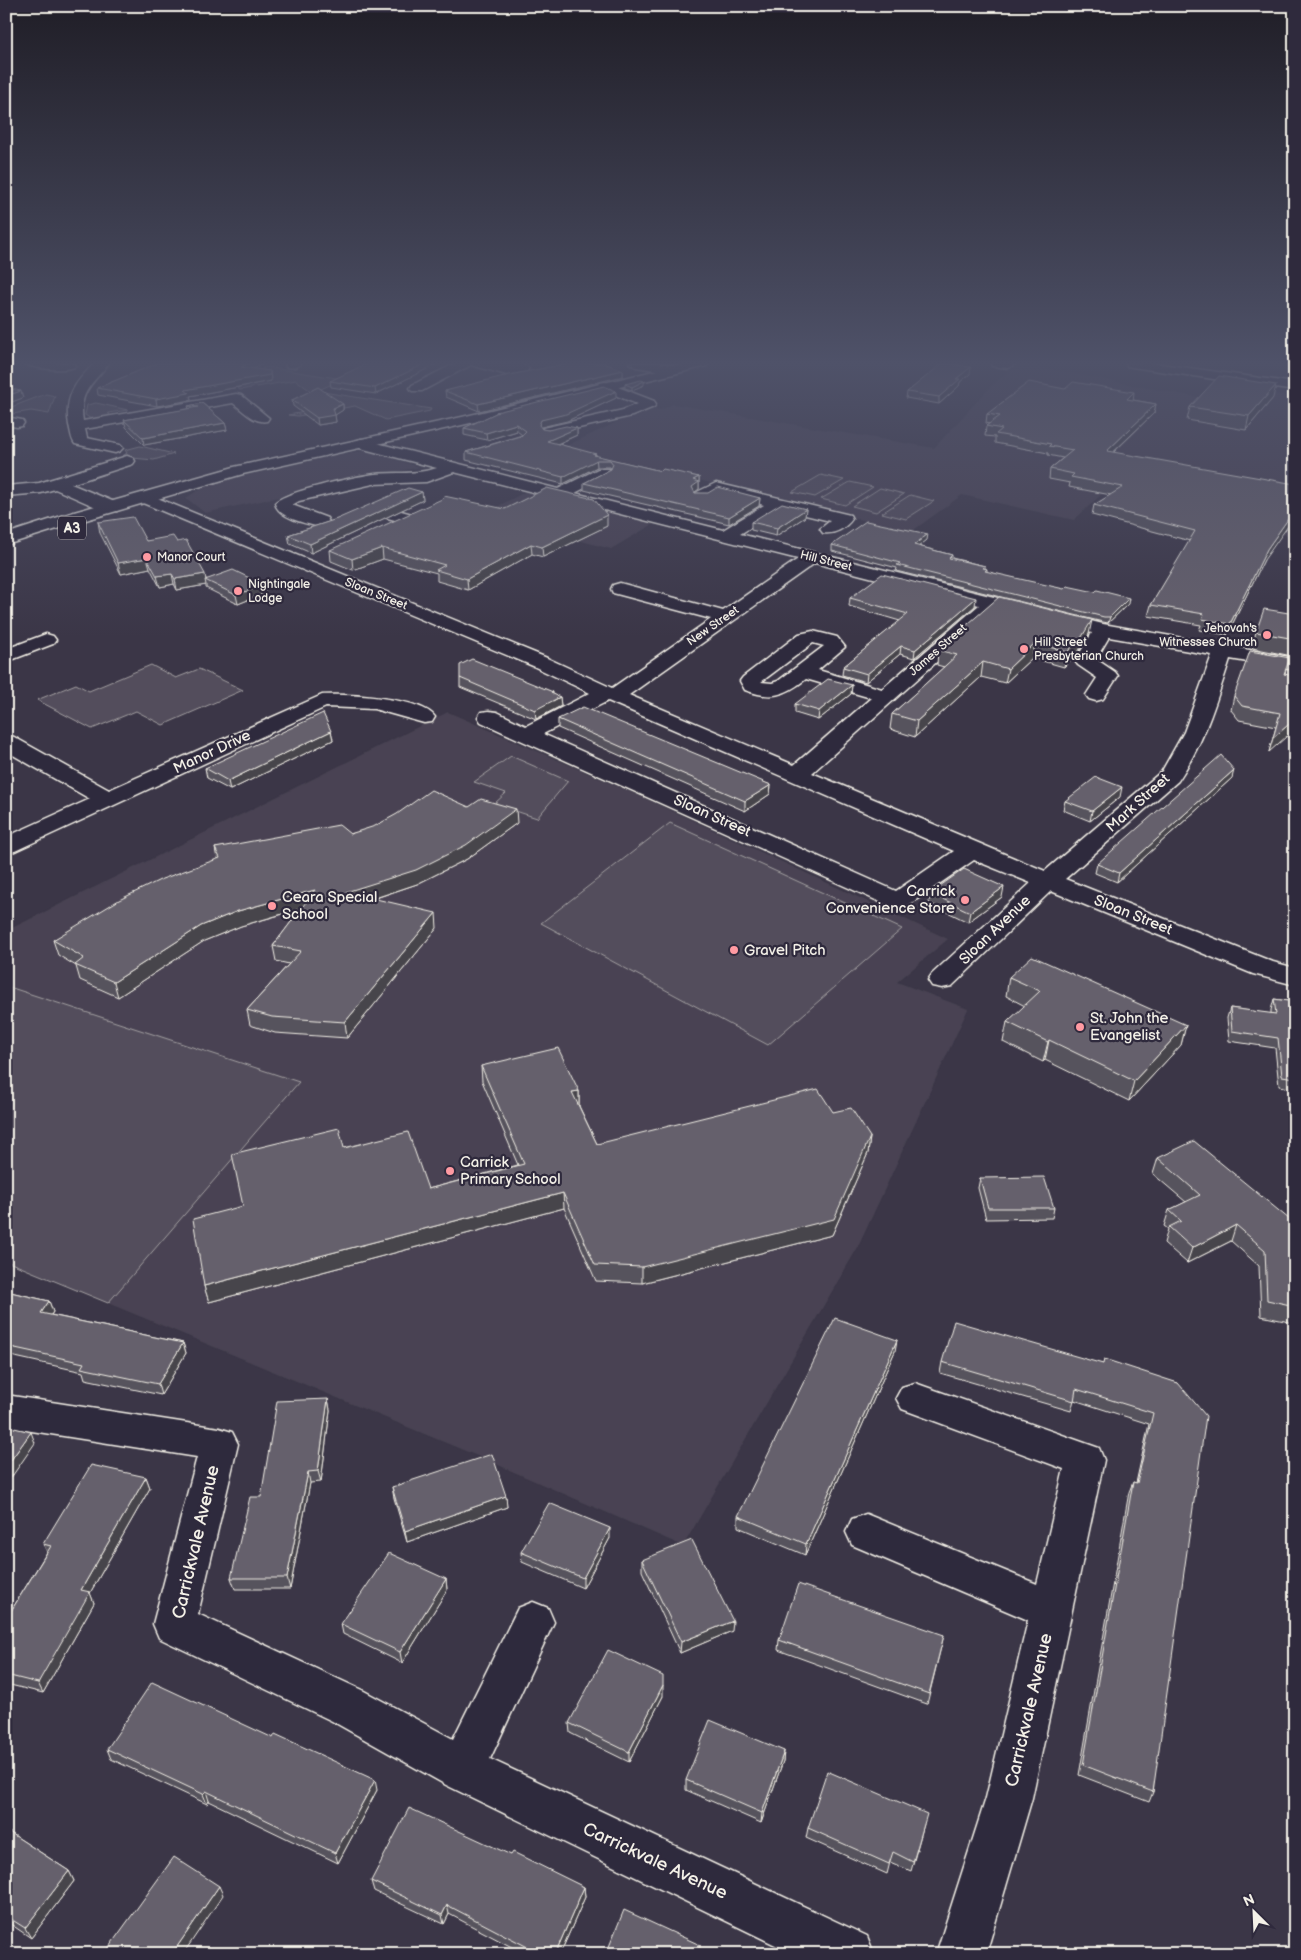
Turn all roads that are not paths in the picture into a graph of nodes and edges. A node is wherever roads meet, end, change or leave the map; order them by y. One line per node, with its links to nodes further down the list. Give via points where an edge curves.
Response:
1 (110, 454): 6 (main road, via 118,458)
2 (312, 454): 10 (main road, A3, via 240,470)
3 (400, 454): 4 (main road, Hill Street, via 432,463)
4 (456, 461): 8 (main road, Hill Street); 14 (main road, via 426,477 373,480 294,496 283,503)
5 (604, 472): 8 (main road)
6 (57, 484): 7 (main road); 12 (main road)
7 (6, 491)
8 (562, 493): 21 (main road, Hill Street)
9 (701, 496): 11 (main road, via 716,488)
10 (140, 499): 12 (main road, A3); 23 (main road, A3, via 89,522); 36 (main road, Sloan Street, via 314,561)
11 (778, 503): 18 (main road, via 844,519); 21 (main road)
12 (111, 507): 17 (main road, A3)
13 (379, 510): 19 (main road, via 413,514)
14 (290, 511): 15 (main road); 16 (main road)
15 (272, 518)
16 (321, 522)
17 (40, 529): 20 (main road); 22 (main road, A3)
18 (830, 529)
19 (381, 530)
20 (6, 532)
21 (725, 536): 24 (main road, Hill Street)
22 (6, 540)
23 (6, 550)
24 (812, 557): 28 (main road, Hill Street); 29 (main road, New Street)
25 (639, 578): 26 (main road)
26 (620, 589): 27 (main road); 29 (main road)
27 (602, 599)
28 (992, 603): 30 (main road, Hill Street); 38 (main road, James Street)
29 (724, 617): 36 (main road, New Street)
30 (1103, 630): 32 (main road, Hill Street); 37 (main road, via 1085,661 1108,676)
31 (46, 640): 33 (main road)
32 (1223, 651): 34 (main road, Hill Street); 47 (main road, Mark Street, via 1181,762 1170,776)
33 (6, 656)
34 (1295, 664)
35 (803, 672): 38 (main road)
36 (611, 694): 41 (main road); 43 (main road, Sloan Street)
37 (1096, 695)
38 (885, 696): 43 (main road, James Street)
39 (489, 717): 41 (main road)
40 (424, 718): 44 (main road, Manor Drive, via 403,708 363,701 322,701)
41 (526, 734): 46 (main road, Sloan Street, via 898,901)
42 (6, 742): 44 (main road)
43 (796, 774): 46 (main road, Sloan Street)
44 (108, 799): 45 (main road, Manor Drive)
45 (6, 846)
46 (972, 850): 47 (main road, Sloan Street)
47 (1050, 881): 48 (main road, Sloan Street, via 1263,968); 49 (main road, Sloan Avenue)
48 (1295, 977)
49 (942, 980)
50 (915, 1398): 53 (main road, Carrickvale Avenue, via 1085,1460)
51 (6, 1411): 55 (main road, Carrickvale Avenue, via 218,1444 174,1624 348,1706)
52 (866, 1532): 53 (main road)
53 (1052, 1610): 57 (main road, Carrickvale Avenue, via 1009,1798)
54 (533, 1622): 55 (main road)
55 (462, 1769): 56 (main road, Carrickvale Avenue)
56 (849, 1954)
57 (961, 1954)

